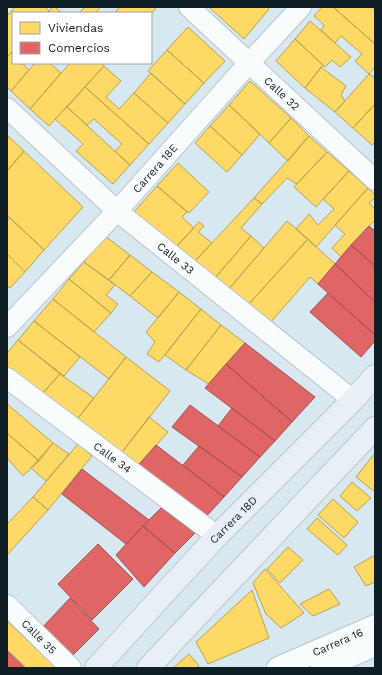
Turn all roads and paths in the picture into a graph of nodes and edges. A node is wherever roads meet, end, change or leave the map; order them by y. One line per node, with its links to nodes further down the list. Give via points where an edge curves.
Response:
1 (189, 7): 3 (street, Calle 32)
2 (301, 7): 3 (street, Carrera 18E)
3 (248, 63): 5 (street, Calle 32); 6 (street, Carrera 18E)
4 (7, 108): 6 (street, Calle 33)
5 (375, 180)
6 (117, 211): 7 (street, Carrera 18E); 10 (street, Calle 33)
7 (7, 327)
8 (375, 376): 10 (main road, Carrera 18D)
9 (7, 378): 12 (street, Calle 34)
10 (353, 400): 12 (main road, Carrera 18D)
11 (375, 428): 18 (main road)
12 (217, 536): 17 (main road, Carrera 18D)
13 (7, 605): 16 (street, Calle 35)
14 (375, 626): 19 (street, Carrera 16)
15 (375, 645): 20 (street, Carrera 16)
16 (71, 668)
17 (96, 668)
18 (148, 668)
19 (278, 668)
20 (322, 668)

